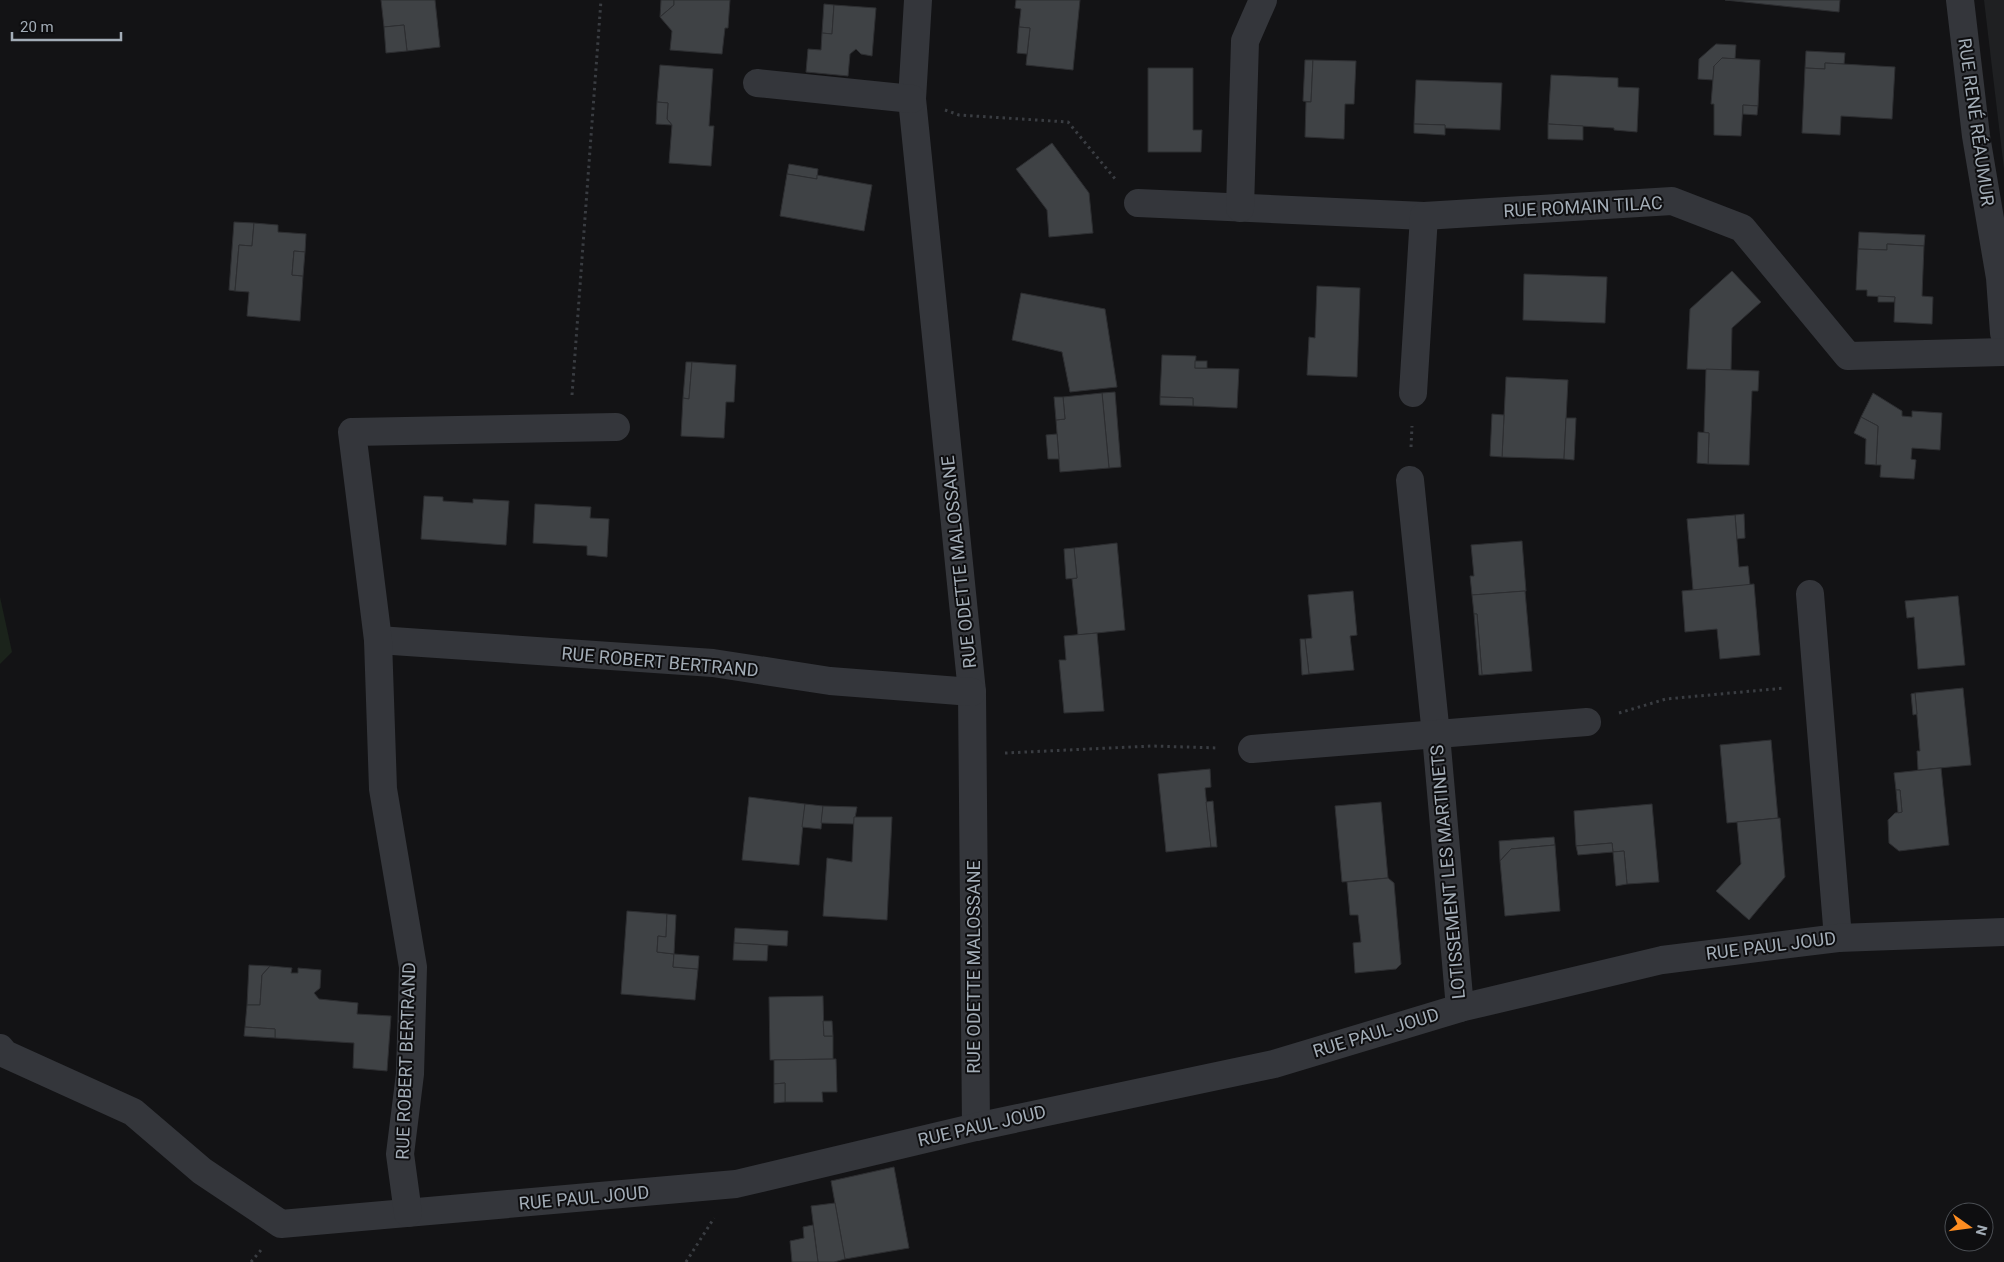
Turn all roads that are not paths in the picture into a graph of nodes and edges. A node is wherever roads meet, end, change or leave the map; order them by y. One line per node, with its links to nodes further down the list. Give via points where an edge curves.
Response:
1 (918, 0): 5 (street, RUE ODETTE MALOSSANE)
2 (1263, 0): 7 (street, via 1245,41)
3 (1960, 0): 9 (street, RUE RENÉ RÉAUMUR, via 1976,136 2000,278)
4 (757, 83): 5 (street)
5 (912, 99): 16 (street, RUE ODETTE MALOSSANE)
6 (1138, 203): 7 (street)
7 (1240, 208): 8 (street)
8 (1424, 216): 10 (street, RUE ROMAIN TILAC, via 1672,201 1742,228 1848,356); 11 (street)
9 (2004, 333)
10 (2004, 352)
11 (1413, 393)
12 (616, 427): 15 (street, RUE ROBERT BERTRAND, via 352,432)
13 (1410, 480): 18 (street, LOTISSEMENT LES MARTINETS)
14 (1810, 594): 21 (street)
15 (378, 640): 16 (street, RUE ROBERT BERTRAND, via 713,663 830,681); 25 (street, RUE ROBERT BERTRAND, via 384,789 413,967 410,1074 400,1154)
16 (972, 692): 24 (street, RUE ODETTE MALOSSANE)
17 (1587, 722): 18 (street, LOTISSEMENT LES MARTINETS)
18 (1436, 735): 19 (street, LOTISSEMENT LES MARTINETS); 22 (street, LOTISSEMENT LES MARTINETS)
19 (1252, 749)
20 (2004, 932): 21 (street, RUE PAUL JOUD)
21 (1838, 938): 22 (street, RUE PAUL JOUD, via 1662,960)
22 (1460, 1008): 24 (street, RUE PAUL JOUD, via 1274,1064)
23 (0, 1048): 25 (street, RUE PAUL JOUD, via 4,1054 132,1112 202,1171 281,1224)
24 (976, 1127): 25 (street, RUE PAUL JOUD, via 736,1184)
25 (408, 1213)

